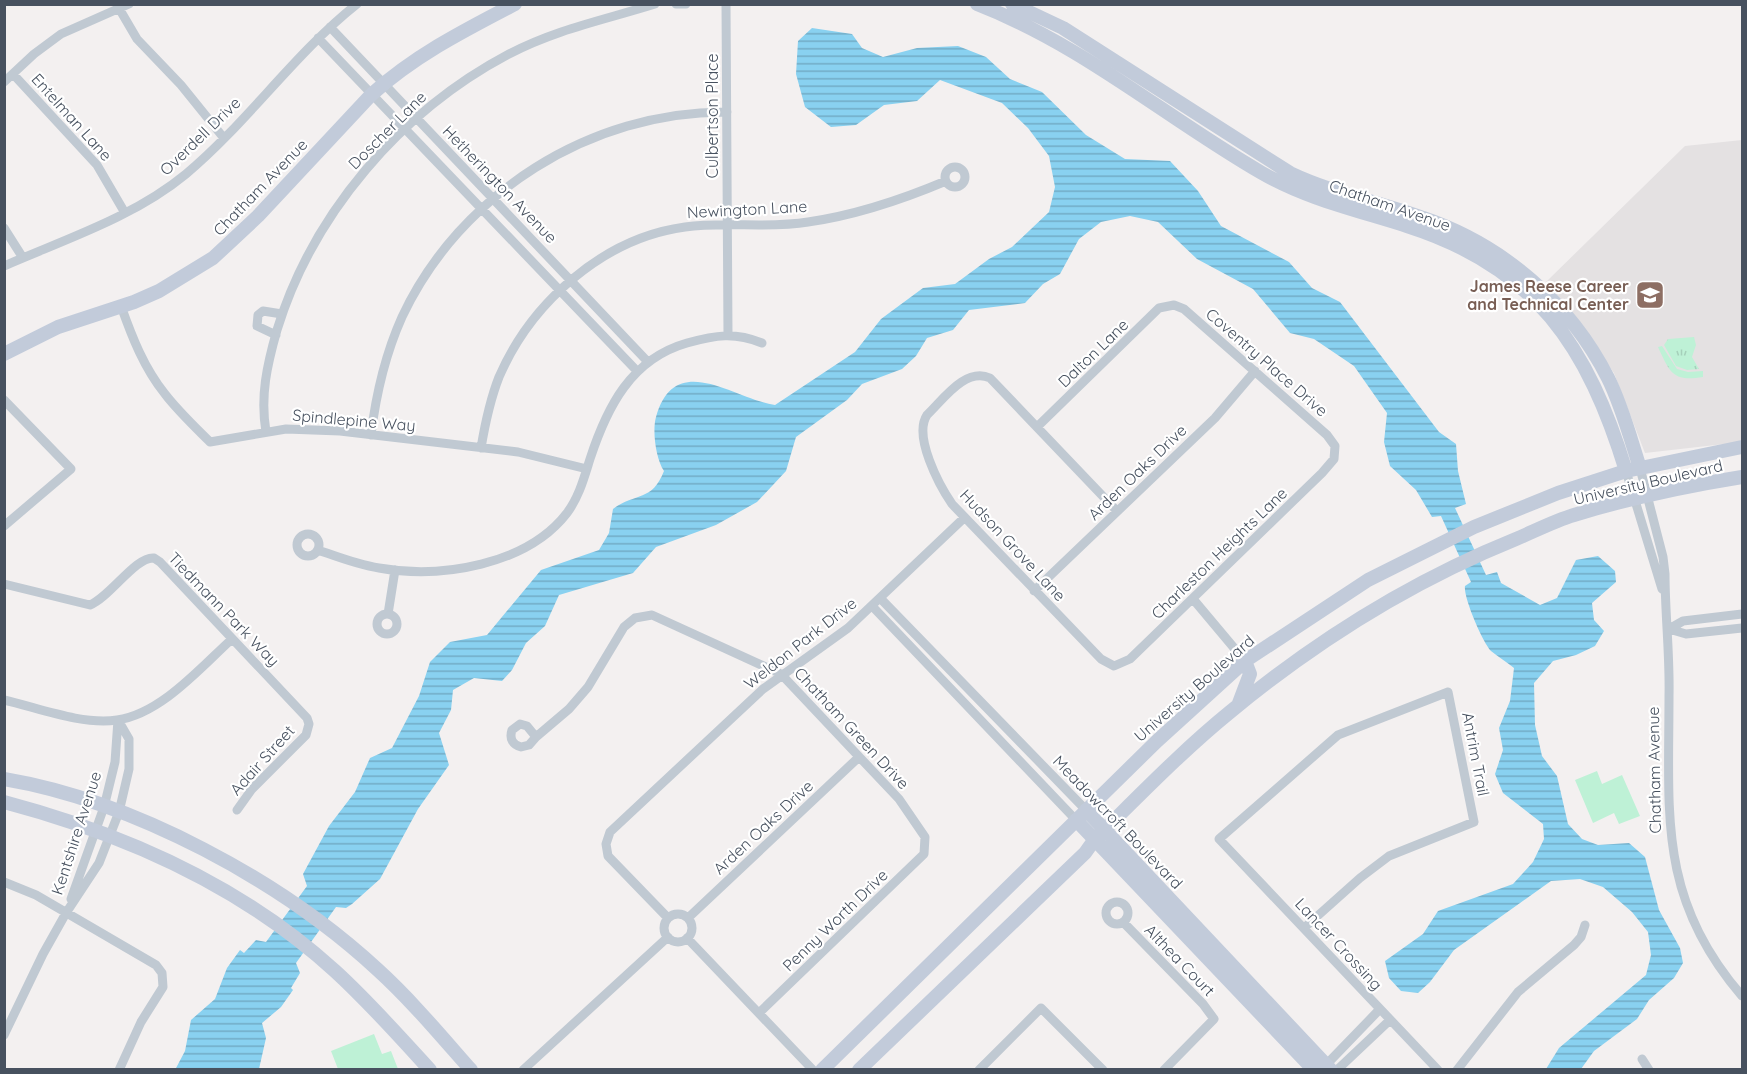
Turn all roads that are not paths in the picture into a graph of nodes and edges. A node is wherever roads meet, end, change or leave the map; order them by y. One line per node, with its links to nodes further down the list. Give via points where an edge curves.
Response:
1 (129, 4): 10 (street)
2 (357, 4): 11 (street, Overdell Drive)
3 (515, 4): 15 (main road, Chatham Avenue, via 432,48)
4 (655, 4): 18 (street, Doscher Lane, via 543,38 471,77)
5 (676, 4): 6 (street)
6 (686, 4)
7 (726, 4): 17 (street, Culbertson Place)
8 (977, 4): 31 (main road, Chatham Avenue, via 1022,21 1062,43 1272,179 1457,246)
9 (1012, 4): 31 (main road, Chatham Avenue, via 1072,34 1290,173 1460,233 1498,255)
10 (120, 10): 13 (street, via 61,34); 20 (street, via 137,39)
11 (330, 27): 12 (street, Overdell Drive); 15 (street, Hetherington Avenue)
12 (318, 38): 16 (street, Hetherington Avenue); 20 (street, Overdell Drive)
13 (13, 74): 14 (street); 24 (street, Entelman Lane, via 97,165)
14 (4, 82)
15 (383, 83): 16 (main road, Chatham Avenue); 18 (street, Hetherington Avenue)
16 (370, 95): 19 (street, Hetherington Avenue); 33 (main road, Chatham Avenue, via 235,239 188,275)
17 (727, 112): 22 (street, via 673,115 618,128 564,151); 25 (street, Culbertson Place)
18 (416, 118): 19 (street, Doscher Lane); 22 (street, Hetherington Avenue)
19 (404, 129): 23 (street, Hetherington Avenue); 34 (street, Doscher Lane, via 334,213 304,264)
20 (223, 137): 24 (street, Overdell Drive, via 186,174)
21 (946, 181): 25 (street, Newington Lane, via 891,204 821,220 782,226)
22 (493, 199): 23 (street); 29 (street, Hetherington Avenue)
23 (482, 209): 30 (street, Hetherington Avenue); 45 (street, via 438,257 403,316 382,375)
24 (125, 213): 27 (street, Overdell Drive)
25 (728, 224): 29 (street, Newington Lane, via 682,227 655,234 608,255); 36 (street, Culbertson Place)
26 (4, 228): 27 (street)
27 (23, 258): 28 (street, Overdell Drive)
28 (4, 266)
29 (571, 281): 30 (street, Newington Lane); 39 (street, Hetherington Avenue)
30 (560, 291): 40 (street, Hetherington Avenue); 47 (street, Newington Lane, via 530,323 507,360 491,401)
31 (1544, 300): 49 (main road, Chatham Avenue, via 1583,337 1608,378); 51 (main road, Chatham Avenue, via 1590,374)
32 (1171, 305): 41 (street, Coventry Place Drive, via 1184,309); 43 (street, Dalton Lane, via 1159,308)
33 (121, 306): 38 (main road, Chatham Avenue, via 58,327); 44 (street, Spindlepine Way, via 150,373 166,396 210,442)
34 (282, 314): 35 (street, Doscher Lane); 35 (street, via 263,311 258,315 257,326)
35 (276, 335): 44 (street, Doscher Lane, via 265,377)
36 (728, 335): 37 (street, via 742,335); 39 (street, via 683,344)
37 (762, 343)
38 (4, 354)
39 (648, 362): 40 (street)
40 (637, 371): 50 (street, via 606,414)
41 (1255, 371): 48 (street, Coventry Place Drive, via 1328,435); 55 (street, Arden Oaks Drive, via 1215,418)
42 (4, 400): 57 (street, via 71,469)
43 (1037, 427): 55 (street); 56 (street, Hudson Grove Lane, via 995,383 979,375 962,382 927,415 922,438 940,483)
44 (266, 432): 45 (street, Spindlepine Way, via 303,430)
45 (370, 435): 47 (street, Spindlepine Way)
46 (1743, 447): 49 (main road, University Boulevard)
47 (481, 448): 50 (street, Spindlepine Way, via 518,452)
48 (1335, 449): 64 (street, Charleston Heights Lane, via 1334,459 1322,472)
49 (1640, 468): 51 (main road, University Boulevard); 53 (street, Chatham Avenue)
50 (586, 470): 59 (street, via 579,494 568,512 548,533 524,548 452,569)
51 (1626, 471): 54 (street, Chatham Avenue); 71 (main road, University Boulevard, via 1558,493 1440,543 1368,580)
52 (1739, 477): 53 (main road, University Boulevard)
53 (1648, 496): 54 (main road, University Boulevard); 62 (street, Chatham Avenue, via 1663,557)
54 (1634, 499): 62 (street, Chatham Avenue); 75 (main road, University Boulevard, via 1572,515 1452,568 1342,630)
55 (1118, 511): 61 (street, Arden Oaks Drive)
56 (964, 518): 61 (street, Hudson Grove Lane); 63 (street, Weldon Park Drive)
57 (4, 526)
58 (318, 549): 59 (street, via 351,562)
59 (395, 570): 66 (street)
60 (4, 584): 70 (street, Tiedmann Park Way, via 90,604 100,601 144,559 154,558)
61 (1034, 591): 72 (street, Hudson Grove Lane)
62 (1665, 597): 69 (street, Chatham Avenue)
63 (880, 598): 65 (street, Weldon Park Drive); 85 (street, Meadowcroft Boulevard)
64 (1193, 599): 71 (street); 72 (street, Charleston Heights Lane, via 1126,663)
65 (872, 606): 73 (street, Weldon Park Drive, via 840,634); 85 (street, Meadowcroft Boulevard)
66 (388, 614)
67 (1743, 614): 69 (street, via 1683,621)
68 (1743, 628): 69 (street, via 1686,634)
69 (1669, 629): 99 (street, Chatham Avenue, via 1668,807 1673,858 1695,925 1714,960)
70 (232, 639): 76 (street, via 166,700); 77 (street, Tiedmann Park Way, via 304,714)
71 (1245, 661): 75 (main road, via 1250,674); 85 (main road, University Boulevard)
72 (1112, 666)
73 (781, 674): 78 (street, Chatham Green Drive, via 659,617 646,615 635,618 620,632 588,687); 79 (street, Chatham Green Drive); 92 (street, Weldon Park Drive, via 612,830 606,844 608,856)
74 (4, 700): 76 (street, via 89,720)
75 (1238, 705): 87 (main road, University Boulevard)
76 (118, 720): 82 (street, Kentshire Avenue, via 115,762); 84 (street, Kentshire Avenue, via 129,739 129,769)
77 (308, 729): 83 (street, Adair Street)
78 (536, 737)
79 (859, 757): 89 (street, Chatham Green Drive, via 899,799); 93 (street, Arden Oaks Drive)
80 (4, 779): 82 (main road)
81 (4, 802): 86 (main road)
82 (104, 807): 84 (main road); 86 (street, Kentshire Avenue)
83 (237, 810)
84 (118, 812): 86 (street, Kentshire Avenue); 108 (main road, via 264,882 328,927 379,970)
85 (1081, 815): 87 (main road, Meadowcroft Boulevard); 111 (main road, University Boulevard)
86 (102, 834): 91 (street, Kentshire Avenue); 91 (street, Kentshire Avenue, via 90,880); 107 (main road, via 192,871 274,923 369,1004)
87 (1100, 835): 105 (main road, Meadowcroft Boulevard); 112 (main road, University Boulevard)
88 (1219, 839): 96 (street, Lancer Crossing); 96 (street, Antrim Trail, via 1338,735 1448,692 1474,822 1389,856)
89 (927, 845): 101 (street, Penny Worth Drive, via 921,858)
90 (4, 882): 91 (street)
91 (66, 913): 103 (street, Kentshire Avenue); 106 (street, via 156,965 163,978 163,987 137,1029)
92 (668, 918): 93 (street, via 677,914); 97 (street, via 664,927)
93 (688, 918): 98 (street, via 692,928)
94 (1124, 923): 115 (street, Althea Court, via 1214,1019)
95 (1585, 924): 117 (street, via 1581,938 1518,992)
96 (1304, 928): 100 (street, Lancer Crossing)
97 (668, 937): 98 (street, via 678,942); 109 (street)
98 (687, 938): 101 (street)
99 (1743, 996)
100 (1380, 1009): 102 (street, Lancer Crossing); 105 (street)
101 (759, 1013): 110 (street)
102 (1390, 1020): 105 (street); 116 (street, Lancer Crossing)
103 (4, 1035)
104 (1641, 1059): 118 (street)
105 (1326, 1068)
106 (119, 1070)
107 (430, 1070)
108 (471, 1070)
109 (523, 1070)
110 (813, 1070)
111 (822, 1070)
112 (859, 1070)
113 (979, 1070): 114 (street, via 1041,1008)
114 (1102, 1070)
115 (1164, 1070)
116 (1438, 1070)
117 (1457, 1070)
118 (1650, 1070)

